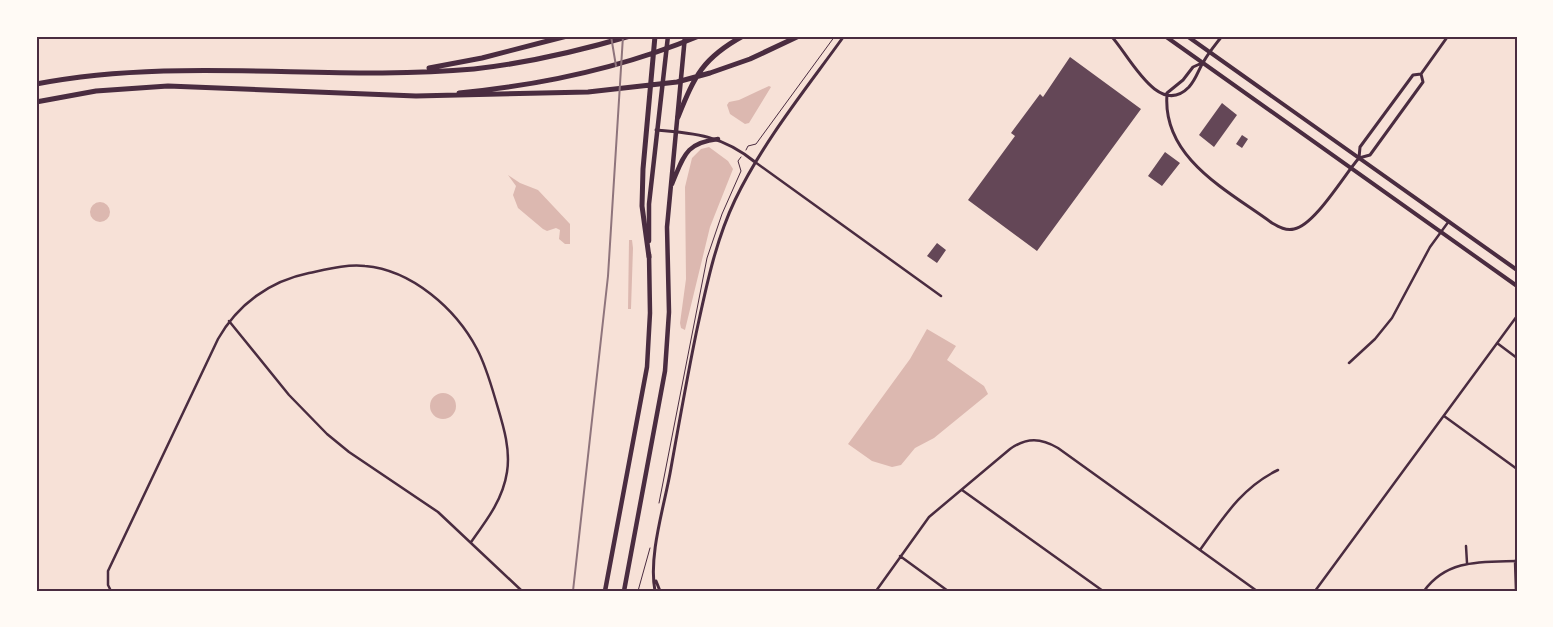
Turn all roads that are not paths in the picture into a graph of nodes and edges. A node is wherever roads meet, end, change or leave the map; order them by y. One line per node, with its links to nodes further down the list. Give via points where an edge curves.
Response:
1 (567, 36): 17 (highway, via 482,58)
2 (630, 36): 17 (highway, via 504,65)
3 (655, 36): 33 (highway, via 642,206)
4 (668, 36): 24 (highway)
5 (686, 36): 23 (highway)
6 (699, 36): 21 (highway, via 590,72 539,84)
7 (743, 36): 23 (highway, via 717,52 702,68)
8 (799, 36): 21 (highway, via 750,59 677,82 588,92)
9 (844, 36): 28 (street)
10 (1111, 36): 20 (street, via 1149,87)
11 (1165, 36): 16 (main road)
12 (1187, 36): 15 (main road)
13 (1222, 36): 15 (street)
14 (1448, 36): 18 (street)
15 (1210, 52): 16 (street); 27 (main road)
16 (1202, 63): 20 (street, via 1193,67); 20 (street, via 1200,72 1188,88 1175,95); 29 (main road)
17 (412, 71): 19 (highway, via 171,69 87,75)
18 (1422, 74): 27 (street, via 1413,76 1360,147); 27 (street, via 1423,82 1370,155)
19 (36, 84)
20 (1167, 94): 29 (street, via 1166,109 1172,134 1193,163 1272,223 1286,230 1296,229 1313,217)
21 (416, 96): 22 (highway, via 168,86 96,91)
22 (36, 102)
23 (678, 117): 25 (highway)
24 (656, 130): 25 (street); 33 (highway, via 649,204)
25 (675, 132): 26 (street); 30 (highway)
26 (718, 139): 28 (street); 30 (highway, via 690,147)
27 (1359, 158): 29 (street); 31 (main road)
28 (755, 162): 36 (street); 52 (street, via 726,222 710,269 658,542)
29 (1350, 168): 32 (main road)
30 (671, 187): 56 (highway, via 667,227 669,339)
31 (1449, 221): 32 (street); 34 (main road)
32 (1441, 232): 35 (main road); 41 (street, via 1392,318)
33 (649, 257): 55 (highway, via 647,367)
34 (1517, 270)
35 (1517, 286)
36 (941, 296)
37 (1517, 316): 39 (street)
38 (229, 321): 46 (street, via 295,402 328,434 349,452 417,495); 46 (street, via 244,304 271,286 300,274 347,266 367,266 396,273 424,289 476,347 506,438 507,472 503,488 497,504); 53 (street, via 108,571)
39 (1497, 343): 40 (street); 42 (street)
40 (1517, 358)
41 (1349, 363)
42 (1444, 416): 43 (street); 63 (street)
43 (1517, 469)
44 (1278, 470): 48 (street, via 1264,476 1239,496)
45 (962, 490): 48 (street, via 1010,449 1024,441 1042,440 1058,448); 49 (street, via 929,517); 61 (street)
46 (471, 542): 54 (street)
47 (1466, 546): 51 (street)
48 (1200, 550): 62 (street)
49 (900, 556): 59 (street); 60 (street)
50 (1516, 561): 51 (street); 65 (street)
51 (1467, 563): 64 (street, via 1442,573)
52 (655, 580): 57 (street); 58 (street)
53 (111, 591)
54 (522, 591)
55 (605, 591)
56 (624, 591)
57 (655, 591)
58 (660, 591)
59 (876, 591)
60 (948, 591)
61 (1103, 591)
62 (1257, 591)
63 (1315, 591)
64 (1424, 591)
65 (1516, 591)

